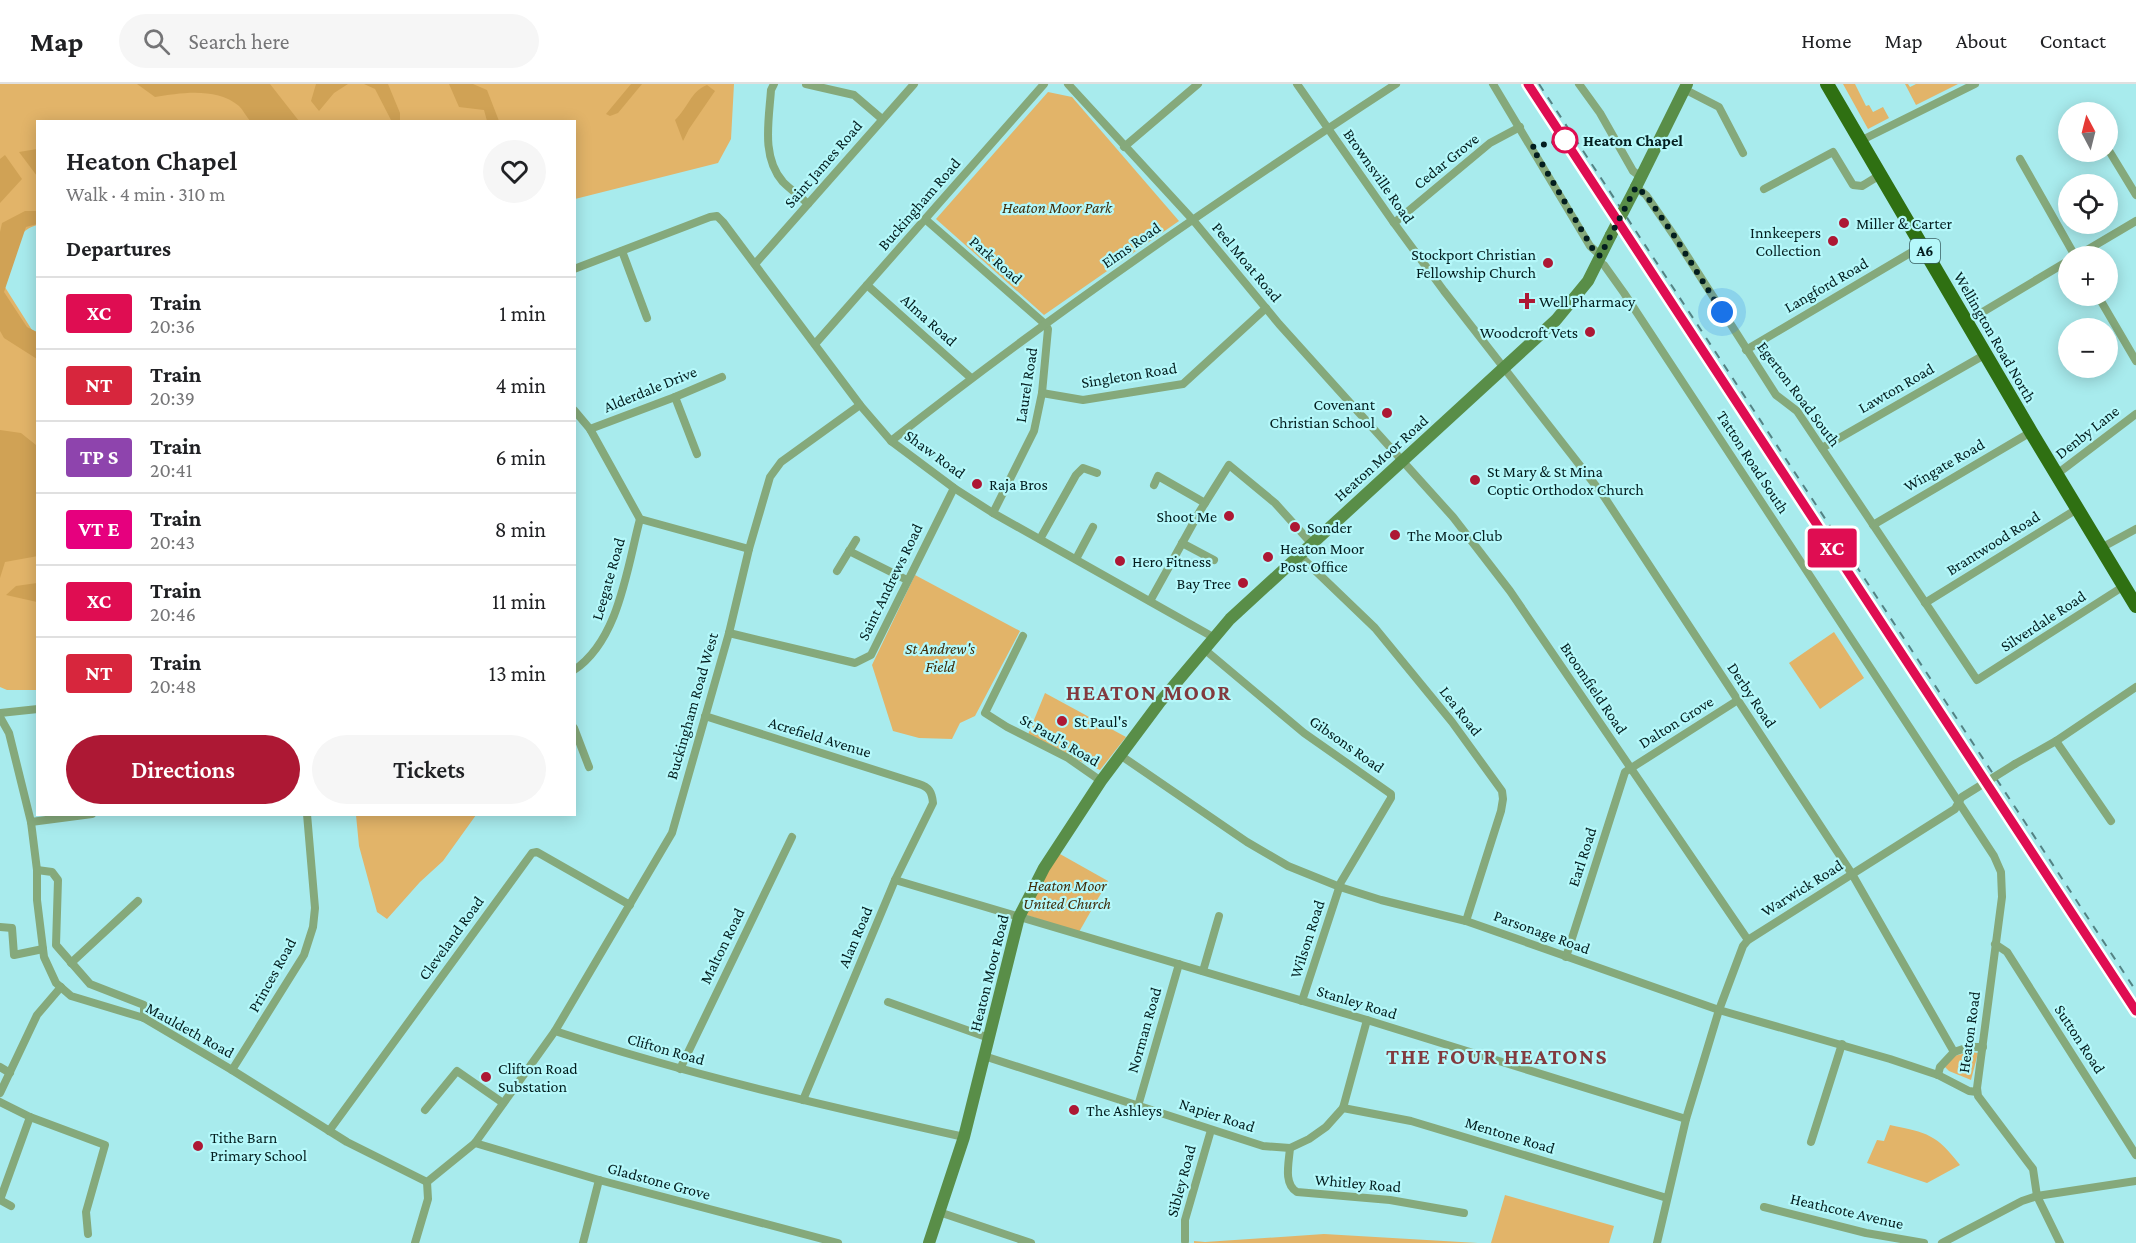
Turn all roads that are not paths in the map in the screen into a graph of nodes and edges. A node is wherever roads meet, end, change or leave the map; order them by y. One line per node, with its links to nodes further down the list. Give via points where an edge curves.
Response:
1 (774, 84): 26 (street, via 768,145 772,162 782,181)
2 (806, 84): 14 (street, via 854,95)
3 (914, 84): 14 (street, Saint James Road)
4 (1068, 84): 18 (street, Peel Moat Road)
5 (1198, 84): 18 (street)
6 (1297, 84): 16 (street, Brownsville Road)
7 (1395, 84): 16 (street, Elms Road)
8 (1493, 84): 15 (street, Tatton Road South)
9 (1579, 84): 23 (street, Egerton Road South)
10 (1827, 84): 17 (highway, Wellington Road North / A6)
11 (1975, 84): 17 (street)
12 (1041, 85): 27 (street, Buckingham Road)
13 (1685, 86): 19 (street, via 1719,107); 23 (main road, Heaton Moor Road)
14 (882, 119): 26 (street, Saint James Road)
15 (1520, 127): 30 (street, Cedar Grove, via 1490,143); 35 (street, Tatton Road South)
16 (1327, 129): 28 (street, Elms Road); 30 (street, Brownsville Road)
17 (1860, 141): 22 (highway, Wellington Road North / A6)
18 (1124, 147): 28 (street, Peel Moat Road)
19 (1743, 153)
20 (2020, 159): 32 (street)
21 (2116, 162): 25 (street)
22 (1880, 176): 24 (street, via 1862,186 1853,185 1833,152); 31 (highway, Wellington Road North / A6)
23 (1639, 182): 35 (main road, Heaton Moor Road, bridge); 46 (street, Egerton Road South)
24 (1764, 189)
25 (2136, 195)
26 (808, 204): 36 (street, Saint James Road)
27 (925, 219): 39 (street, Buckingham Road); 44 (street, Park Road)
28 (1193, 220): 41 (street, Peel Moat Road); 44 (street, Elms Road)
29 (2136, 221): 33 (street)
30 (1394, 223): 49 (street, Brownsville Road)
31 (1922, 246): 43 (highway, Wellington Road North / A6); 46 (street, Langford Road)
32 (2070, 246)
33 (2093, 246)
34 (622, 251): 36 (street, Shaw Road, via 717,216); 38 (street); 42 (street)
35 (1599, 259): 49 (main road, Heaton Moor Road, via 1588,281 1558,318); 108 (street, Tatton Road South)
36 (755, 264): 45 (street, Shaw Road)
37 (2058, 267): 43 (street)
38 (576, 268)
39 (867, 285): 45 (street, Buckingham Road); 51 (street, Alma Road)
40 (2104, 306): 48 (street)
41 (1266, 308): 52 (street, Singleton Road, via 1183,384 1083,400); 62 (street, Peel Moat Road)
42 (647, 318)
43 (1966, 322): 47 (highway, Wellington Road North / A6)
44 (1045, 324): 51 (street, Elms Road); 52 (street, Laurel Road, via 1048,339)
45 (815, 344): 54 (street, Shaw Road)
46 (1746, 350): 60 (street, Egerton Road South, via 1776,395 1797,411)
47 (1986, 354): 58 (highway, Wellington Road North / A6); 60 (street, Lawton Road)
48 (2136, 361)
49 (1504, 369): 62 (main road, Heaton Moor Road); 97 (street, Derby Road, via 1603,495)
50 (722, 377): 53 (street, Alderdale Drive)
51 (971, 378): 59 (street, Elms Road)
52 (1042, 393): 69 (street, Laurel Road, via 1034,431)
53 (675, 398): 57 (street, Alderdale Drive); 61 (street)
54 (860, 405): 59 (street, Shaw Road); 79 (street, Buckingham Road West, via 781,462 770,477)
55 (576, 412): 57 (street)
56 (2136, 414): 64 (street, Denby Lane)
57 (590, 429): 70 (street)
58 (2031, 432): 64 (highway, Wellington Road North / A6); 71 (street, Wingate Road)
59 (891, 441): 66 (street, Shaw Road)
60 (1822, 448): 71 (street, Egerton Road South)
61 (697, 454)
62 (1402, 461): 77 (main road, Heaton Moor Road); 105 (street, Broomfield Road, via 1453,517 1510,591)
63 (1097, 473): 74 (street, via 1083,468 1076,475)
64 (2057, 474): 68 (highway, Wellington Road North / A6)
65 (1154, 485): 67 (street, via 1158,476)
66 (954, 488): 69 (street, Shaw Road); 85 (street, Saint Andrews Road)
67 (1205, 503): 76 (street); 77 (street, via 1229,465 1275,503)
68 (2077, 509): 78 (highway, Wellington Road North / A6); 88 (street, Brantwood Road)
69 (993, 513): 74 (street, Shaw Road)
70 (640, 519): 79 (street); 94 (street, Leegate Road, via 609,630 597,650)
71 (1873, 525): 88 (street, Egerton Road South)
72 (1093, 527): 82 (street)
73 (2136, 529): 78 (street)
74 (1040, 539): 82 (street, Shaw Road)
75 (856, 540): 80 (street)
76 (1182, 543): 83 (street); 87 (street)
77 (1312, 544): 81 (main road, Heaton Moor Road)
78 (2101, 548): 86 (highway, Wellington Road North / A6)
79 (749, 549): 90 (street, Buckingham Road West)
80 (849, 551): 84 (street); 85 (street)
81 (1299, 555): 92 (main road, Heaton Moor Road); 122 (street, Lea Road, via 1375,628 1502,791 1501,811)
82 (1076, 560): 87 (street, Shaw Road)
83 (1214, 560)
84 (837, 571)
85 (907, 580): 90 (street, Saint Andrews Road, via 870,655 855,663)
86 (2124, 586): 89 (highway, Wellington Road North / A6); 95 (street, Silverdale Road)
87 (1150, 601): 92 (street, Shaw Road)
88 (1925, 603): 95 (street, Egerton Road South)
89 (2136, 606)
90 (729, 633): 100 (street, Buckingham Road West)
91 (1023, 636): 106 (street, St Paul's Road, via 985,713 1068,758)
92 (1213, 637): 93 (main road, Heaton Moor Road)
93 (1204, 649): 103 (main road, Heaton Moor Road); 117 (street, Gibsons Road, via 1304,733 1391,794)
94 (576, 668)
95 (1977, 681)
96 (2136, 687): 102 (street, Warwick Road)
97 (1738, 700): 105 (street, Dalton Grove); 115 (street, Derby Road)
98 (36, 709): 99 (street)
99 (0, 715): 112 (street, via 9,732)
100 (705, 716): 107 (street, Acrefield Avenue); 119 (street, Buckingham Road West, via 672,833)
101 (576, 734): 104 (street)
102 (2056, 741): 108 (street, Warwick Road, bridge); 111 (street)
103 (1119, 755): 106 (main road, Heaton Moor Road); 117 (street, Parsonage Road, via 1278,860)
104 (589, 767)
105 (1630, 768): 124 (street, Broomfield Road); 127 (street, Earl Road, via 1625,772)
106 (1101, 781): 121 (main road, Heaton Moor Road, via 1044,868)
107 (927, 787): 116 (street, Alan Road, via 933,803)
108 (1960, 800): 115 (street, Warwick Road, via 1955,808); 125 (street, Heaton Road, via 2001,872 2002,897)
109 (77, 816): 112 (street)
110 (307, 816): 145 (street, Princes Road, via 313,927 304,955)
111 (2111, 821)
112 (31, 822): 114 (street)
113 (792, 837): 144 (street, Malton Road)
114 (37, 870): 126 (street); 128 (street, via 51,873 58,880 56,945)
115 (1852, 874): 124 (street, Warwick Road); 141 (street, Derby Road)
116 (895, 880): 121 (street, Stanley Road); 150 (street, Alan Road)
117 (1340, 887): 122 (street, Parsonage Road); 132 (street, Wilson Road)
118 (138, 901): 128 (street)
119 (630, 905): 137 (street, Buckingham Road West); 159 (street, Cleveland Road, via 537,852 532,853)
120 (1219, 916): 130 (street)
121 (1019, 917): 129 (street, Stanley Road); 138 (main road, Heaton Moor Road)
122 (1466, 921): 127 (street, Parsonage Road)
123 (0, 927): 126 (street, via 12,928 14,955)
124 (1748, 940): 134 (street, Warwick Road, via 1738,955)
125 (1995, 944): 140 (street, Heaton Road); 164 (street, Sutton Road, via 2007,952)
126 (43, 949): 131 (street)
127 (1566, 957): 134 (street, Parsonage Road)
128 (70, 963): 135 (street, via 90,984 144,1005)
129 (1179, 963): 130 (street, Stanley Road); 153 (street, Norman Road)
130 (1203, 971): 132 (street, Stanley Road)
131 (61, 987): 135 (street, Mauldeth Road, via 71,996); 146 (street, via 37,1015)
132 (1302, 1001): 136 (street, Stanley Road)
133 (888, 1002): 138 (street)
134 (1719, 1010): 139 (street, Parsonage Road); 157 (street, Warwick Road)
135 (144, 1018): 145 (street, Mauldeth Road)
136 (1367, 1020): 154 (street); 157 (street, Stanley Road)
137 (555, 1031): 144 (street, Clifton Road); 152 (street)
138 (989, 1038): 142 (main road, Heaton Moor Road)
139 (1842, 1044): 147 (street, Parsonage Road); 161 (street)
140 (1983, 1047): 141 (street); 148 (street, Heaton Road)
141 (1954, 1052): 147 (street)
142 (984, 1056): 153 (street, Napier Road); 160 (main road, Heaton Moor Road)
143 (0, 1067): 146 (street)
144 (680, 1069): 150 (street, Clifton Road)
145 (232, 1070): 159 (street, Mauldeth Road)
146 (10, 1072): 149 (street)
147 (1938, 1075): 148 (street, Parsonage Road)
148 (1977, 1092): 168 (street, Heaton Road, via 2033,1169)
149 (0, 1093)
150 (803, 1100): 160 (street, Clifton Road)
151 (0, 1102): 156 (street)
152 (504, 1103): 155 (street, via 457,1071); 162 (street)
153 (1138, 1106): 158 (street, Napier Road)
154 (1343, 1108): 163 (street, via 1309,1139); 169 (street, Mentone Road, via 1411,1121)
155 (425, 1110)
156 (30, 1117): 170 (street); 175 (street, via 105,1145 86,1212)
157 (1686, 1119): 169 (street, Warwick Road)
158 (1212, 1130): 163 (street, Napier Road, via 1263,1146); 176 (street, Sibley Road, via 1185,1220)
159 (329, 1131): 166 (street, Mauldeth Road)
160 (964, 1137): 173 (main road, Heaton Moor Road)
161 (1811, 1142)
162 (475, 1143): 165 (street, Gladstone Grove); 166 (street)
163 (1290, 1148): 174 (street, Whitley Road, via 1288,1191 1390,1200)
164 (2136, 1155)
165 (599, 1180): 178 (street); 179 (street, Gladstone Grove)
166 (427, 1182): 177 (street, via 428,1199)
167 (2136, 1182): 168 (street)
168 (2037, 1196): 184 (street); 185 (street, Heaton Road)
169 (1667, 1198): 182 (street, Warwick Road)
170 (0, 1200): 171 (street)
171 (11, 1206)
172 (1764, 1207): 183 (street, Heathcote Avenue)
173 (939, 1212): 180 (main road, Heaton Moor Road); 181 (street)
174 (1464, 1213)
175 (88, 1234)
176 (1185, 1241)
177 (415, 1243)
178 (583, 1243)
179 (838, 1243)
180 (929, 1243)
181 (1029, 1243)
182 (1657, 1243)
183 (1924, 1243)
184 (1942, 1243)
185 (2061, 1243)

